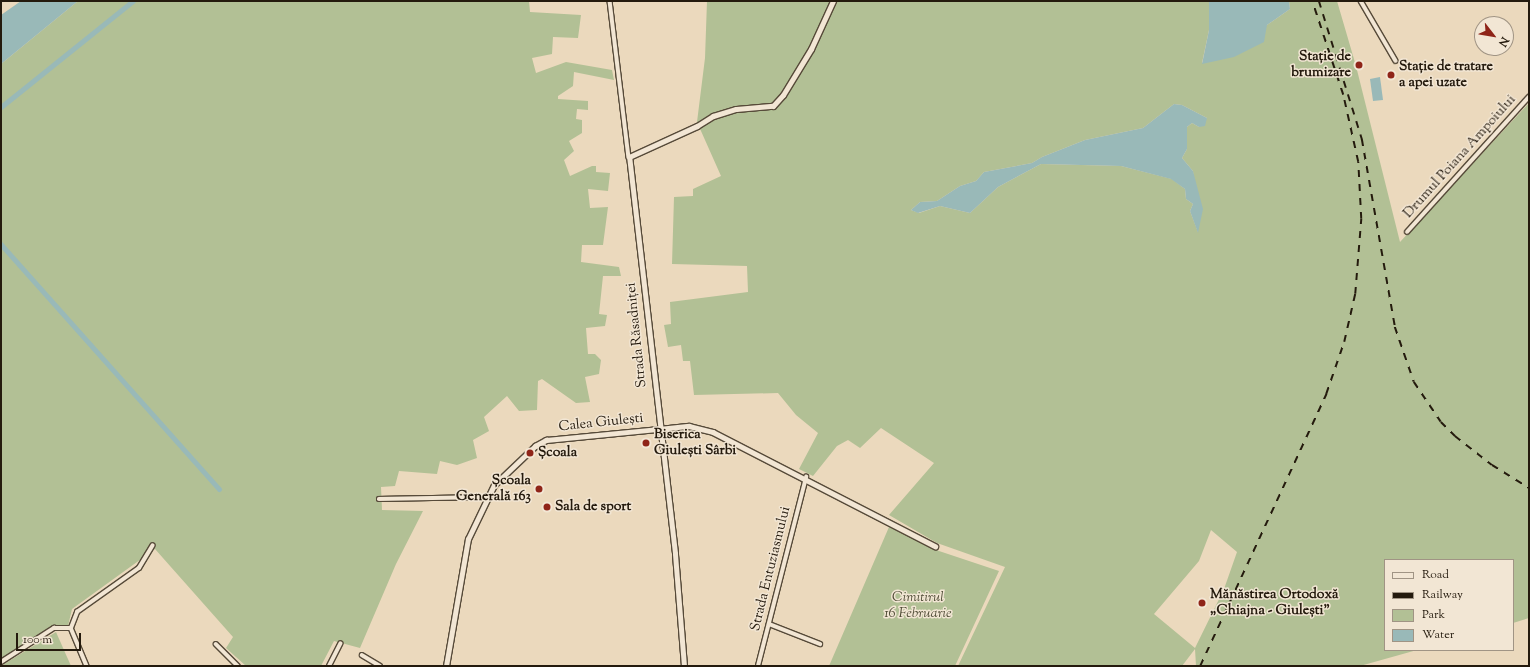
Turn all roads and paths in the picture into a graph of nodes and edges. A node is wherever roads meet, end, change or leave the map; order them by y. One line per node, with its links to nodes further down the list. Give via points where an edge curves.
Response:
1 (610, 1): 6 (street, Strada Răsadniței)
2 (833, 1): 6 (main road, via 811,49 783,96 773,106 736,109 713,116 691,130)
3 (1360, 1): 4 (street)
4 (1396, 62)
5 (1529, 97): 7 (street, Drumul Poiana Ampoiului)
6 (629, 157): 8 (main road, Strada Răsadniței)
7 (1407, 232)
8 (659, 429): 9 (street, Calea Giulești, via 689,426 704,428); 10 (main road, Calea Giulești, via 546,440 535,446 508,471); 26 (main road, Strada Răsadniței, via 675,553)
9 (806, 477): 13 (street, Calea Giulești); 14 (street, Strada Entuziasmului)
10 (486, 497): 11 (street); 25 (main road, Calea Giulești, via 468,539)
11 (379, 499)
12 (152, 546): 15 (street, via 139,568 77,612)
13 (935, 546)
14 (769, 624): 18 (street); 27 (street, Strada Entuziasmului)
15 (71, 628): 20 (street, via 54,628); 21 (street)
16 (216, 644): 22 (street)
17 (340, 644): 23 (street)
18 (820, 644)
19 (362, 655): 24 (street)
20 (1, 662)
21 (87, 666)
22 (238, 666)
23 (329, 666)
24 (380, 666)
25 (446, 666)
26 (684, 666)
27 (758, 666)

